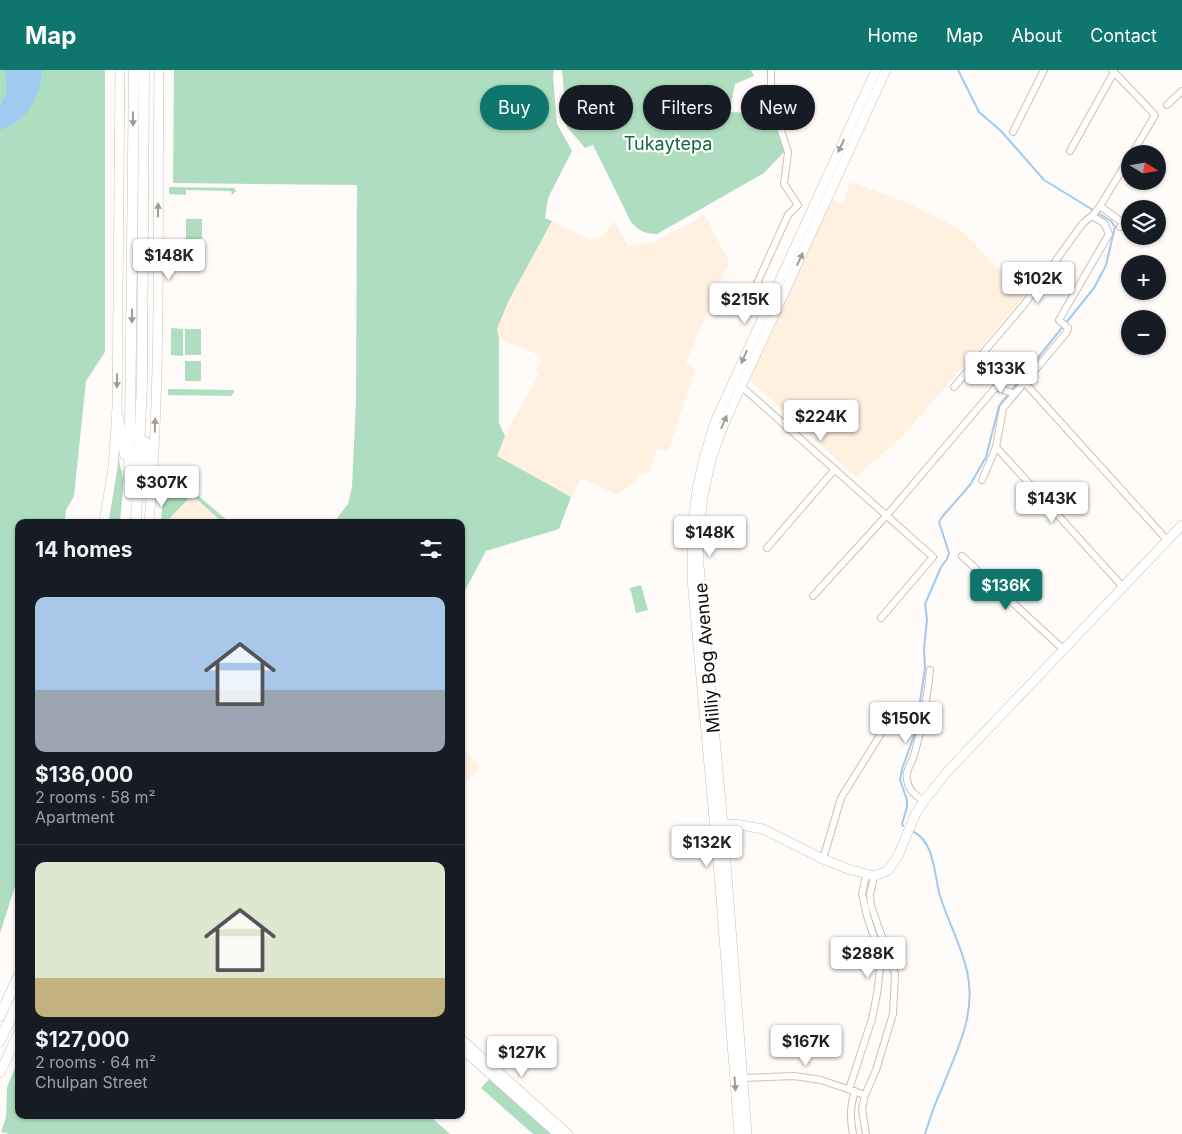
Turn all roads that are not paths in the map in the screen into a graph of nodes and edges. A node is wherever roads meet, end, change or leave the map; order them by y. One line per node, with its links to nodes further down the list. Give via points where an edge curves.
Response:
1 (120, 70): 28 (main road, one-way to 28)
2 (134, 70): 32 (highway, one-way to 32)
3 (144, 70): 29 (highway)
4 (159, 70): 34 (main road, one-way to 4)
5 (771, 70): 16 (street, via 776,115 788,152 784,184)
6 (876, 70): 18 (main road, Milliy Bog Avenue, one-way to 18)
7 (886, 70): 22 (main road, Milliy Bog Avenue, one-way to 7)
8 (1044, 70): 12 (street)
9 (1113, 71): 13 (street, via 1155,115); 14 (street)
10 (1182, 91): 11 (street)
11 (1167, 106)
12 (1013, 132)
13 (1137, 145)
14 (1070, 151)
15 (1121, 171): 17 (street)
16 (798, 205): 18 (street); 23 (street, via 788,215)
17 (1100, 206): 19 (street); 20 (street, via 1123,223)
18 (810, 213): 21 (main road, Milliy Bog Avenue)
19 (1092, 216): 24 (street, via 1104,223 1109,234 1059,320 1068,328 1067,332); 26 (street, via 1083,222 1023,306)
20 (1120, 227)
21 (771, 297): 22 (main road); 51 (main road, Milliy Bog Avenue, one-way to 51, via 715,422 704,458 693,516 692,586)
22 (780, 301): 25 (main road, Milliy Bog Avenue)
23 (744, 312)
24 (1025, 383): 27 (street); 41 (street)
25 (741, 386): 31 (street); 51 (main road, Milliy Bog Avenue, one-way to 25, via 698,544 711,460)
26 (954, 387)
27 (1011, 393): 30 (street, via 1003,408); 35 (street, via 996,386)
28 (117, 412): 32 (highway); 36 (main road, via 113,468)
29 (141, 414): 32 (highway); 34 (highway)
30 (996, 447): 33 (street); 44 (street)
31 (835, 469): 35 (street); 42 (street)
32 (134, 475): 37 (highway); 38 (highway)
33 (982, 480)
34 (152, 491): 39 (main road)
35 (887, 515): 45 (street); 46 (street, via 933,557)
36 (104, 519)
37 (126, 519)
38 (136, 519)
39 (149, 519)
40 (1182, 526): 41 (main road)
41 (1168, 541): 44 (main road)
42 (767, 548)
43 (962, 556): 47 (street)
44 (1122, 587): 47 (main road)
45 (813, 596)
46 (881, 618)
47 (1064, 650): 50 (main road)
48 (930, 670): 50 (street, via 921,726 907,771 912,793)
49 (882, 732): 52 (street, via 841,798)
50 (924, 800): 53 (main road, via 892,865 886,871)
51 (719, 825): 52 (main road, via 763,829); 55 (main road, Milliy Bog Avenue)
52 (823, 859): 53 (main road)
53 (870, 875): 64 (street, via 862,894 878,949 880,969 872,1019); 65 (street, via 871,906 895,974 893,1014)
54 (15, 984): 57 (highway)
55 (733, 1000): 63 (main road, Milliy Bog Avenue); 68 (main road, Milliy Bog Avenue, one-way to 68)
56 (15, 1009): 58 (highway)
57 (0, 1016)
58 (0, 1041)
59 (15, 1041): 62 (main road)
60 (465, 1043): 67 (main road)
61 (465, 1052): 66 (main road)
62 (0, 1073)
63 (743, 1078): 64 (street, via 794,1076); 69 (main road, Milliy Bog Avenue)
64 (852, 1090): 65 (street); 70 (street, via 850,1117)
65 (865, 1095): 71 (street, via 862,1109)
66 (558, 1134)
67 (568, 1134)
68 (738, 1134)
69 (747, 1134)
70 (853, 1134)
71 (866, 1134)

